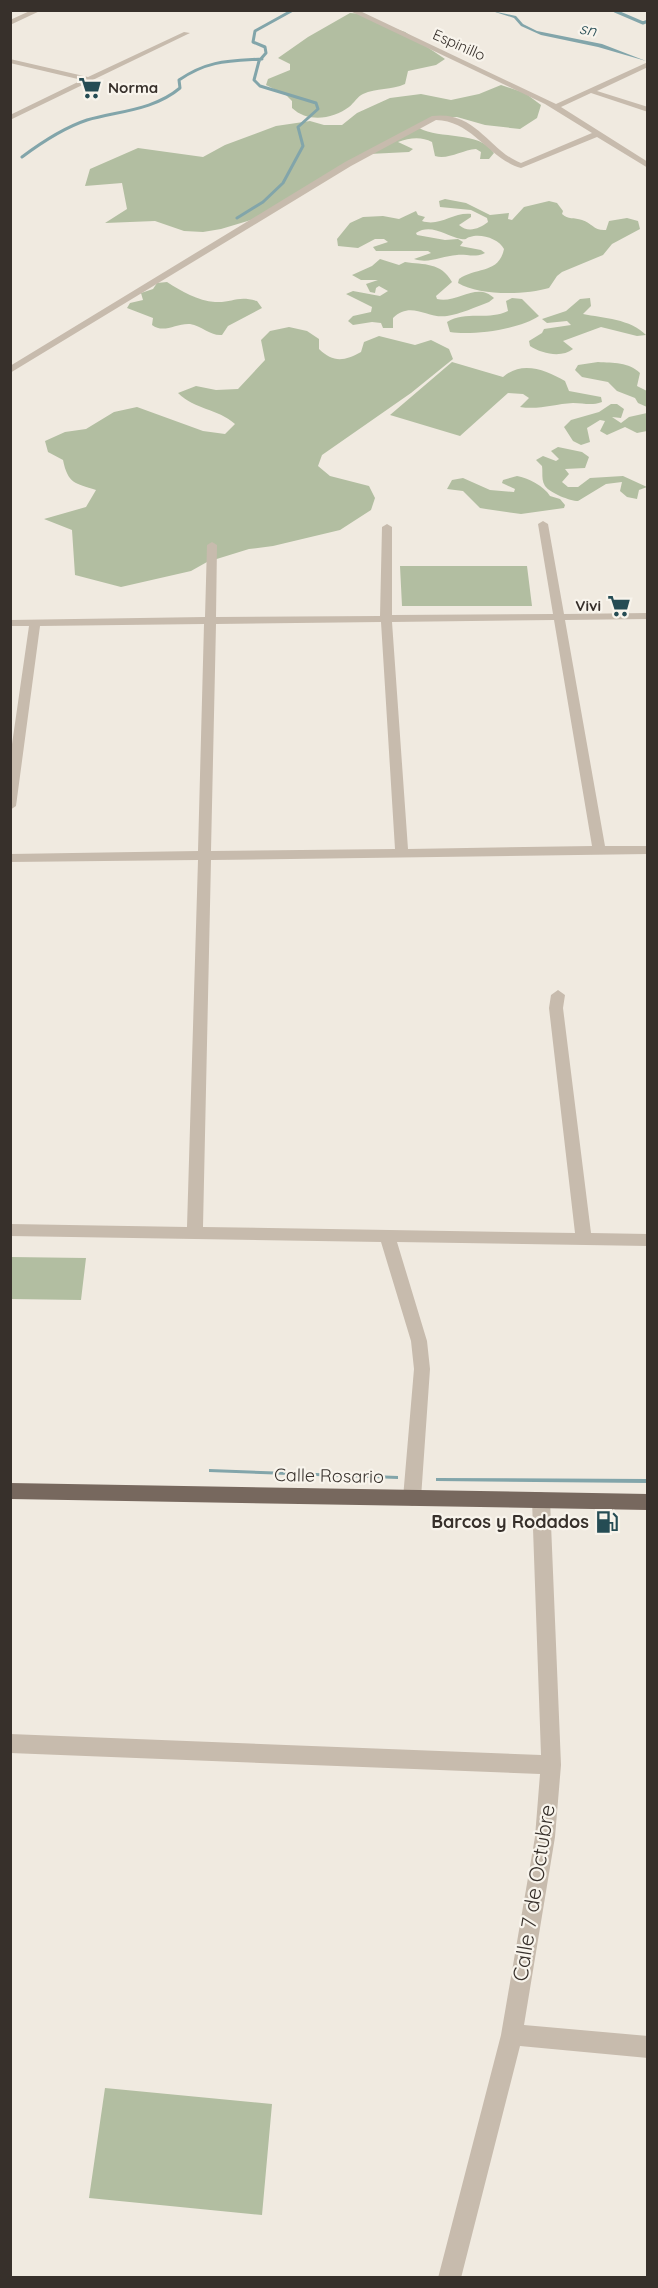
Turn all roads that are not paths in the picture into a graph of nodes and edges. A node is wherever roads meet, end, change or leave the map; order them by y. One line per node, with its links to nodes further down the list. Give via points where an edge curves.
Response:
1 (39, 10): 3 (street)
2 (351, 10): 9 (street, Espinillo)
3 (10, 23)
4 (186, 33): 7 (street)
5 (10, 61): 7 (street)
6 (647, 64): 8 (street)
7 (90, 80): 11 (street)
8 (591, 90): 9 (street); 10 (street)
9 (556, 106): 12 (street, Espinillo)
10 (648, 110)
11 (10, 118)
12 (599, 133): 13 (street, Espinillo); 14 (street, via 521,166 457,119 435,118 348,164)
13 (648, 166)
14 (10, 370)
15 (543, 524): 19 (street)
16 (387, 527): 20 (street)
17 (212, 545): 21 (street)
18 (648, 616): 19 (street)
19 (561, 617): 20 (street); 26 (street)
20 (386, 619): 21 (street); 27 (street)
21 (211, 621): 23 (street); 28 (street)
22 (10, 623): 23 (street)
23 (35, 623): 24 (street)
24 (10, 806)
25 (648, 850): 26 (street)
26 (599, 851): 27 (street)
27 (402, 853): 28 (street)
28 (205, 856): 29 (street); 32 (street)
29 (10, 858)
30 (558, 995): 34 (street, via 556,1008)
31 (10, 1230): 32 (street)
32 (195, 1233): 33 (street)
33 (387, 1236): 34 (street); 37 (street, via 419,1341 422,1369)
34 (584, 1239): 35 (street)
35 (648, 1240)
36 (10, 1491): 37 (main road, Calle Rosario)
37 (412, 1498): 38 (main road, Calle Rosario)
38 (541, 1500): 39 (main road, Calle Rosario); 41 (street, Calle 7 de Octubre)
39 (648, 1502)
40 (10, 1743): 41 (street)
41 (551, 1765): 42 (street, Calle 7 de Octubre, via 545,1837)
42 (512, 2035): 43 (street); 44 (street, Calle 7 de Octubre)
43 (648, 2047)
44 (449, 2277)

